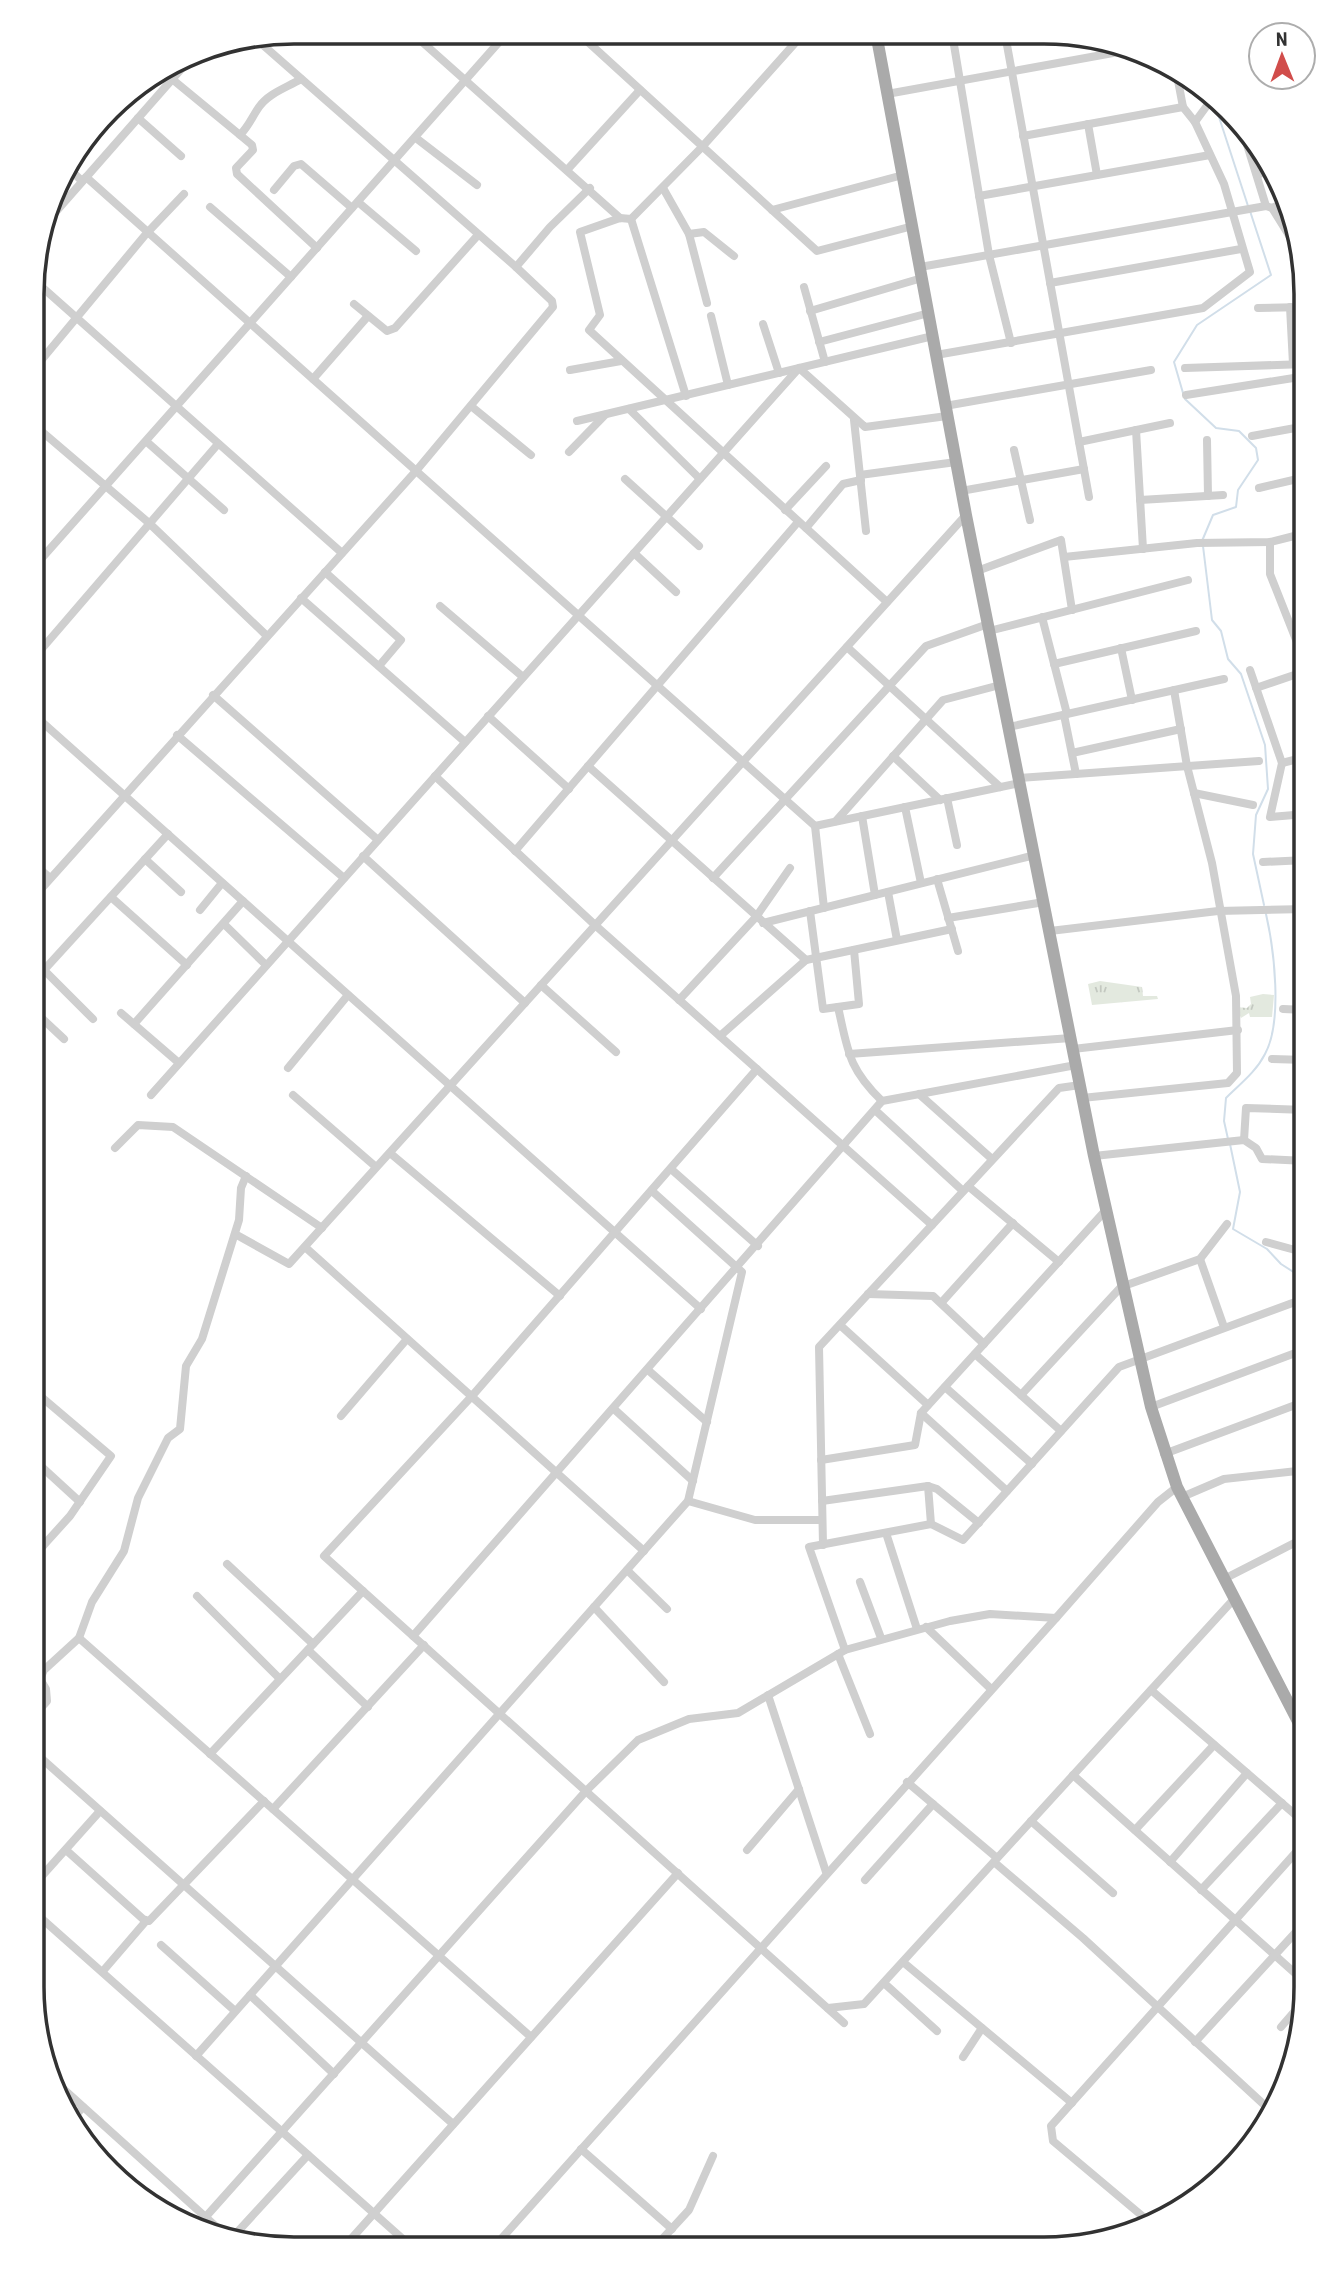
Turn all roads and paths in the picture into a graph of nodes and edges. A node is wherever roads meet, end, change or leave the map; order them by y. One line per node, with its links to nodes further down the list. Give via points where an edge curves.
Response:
1 (425, 44): 14 (street)
2 (498, 44): 14 (street)
3 (590, 44): 17 (street)
4 (794, 44): 27 (street)
5 (878, 44): 18 (main road)
6 (955, 44): 15 (street)
7 (1007, 44): 10 (street)
8 (264, 46): 13 (street)
9 (1112, 53): 10 (street)
10 (1012, 71): 15 (street); 25 (street)
11 (178, 73): 12 (street)
12 (172, 79): 21 (street); 24 (street)
13 (301, 79): 24 (street, via 275,92); 31 (street)
14 (466, 80): 26 (street); 32 (street)
15 (960, 80): 18 (street); 45 (street)
16 (1179, 83): 20 (street)
17 (640, 90): 27 (street); 32 (street)
18 (887, 93): 37 (main road)
19 (1208, 105): 22 (street)
20 (1183, 107): 22 (street); 23 (street)
21 (138, 118): 30 (street); 38 (street)
22 (1195, 122): 29 (street)
23 (1088, 124): 25 (street); 35 (street)
24 (240, 135): 61 (street, via 253,150 236,168 237,174)
25 (1023, 136): 40 (street)
26 (416, 138): 31 (street); 39 (street)
27 (702, 146): 42 (street); 51 (street)
28 (1248, 150): 36 (street)
29 (1210, 155): 35 (street); 52 (street)
30 (181, 156)
31 (394, 162): 47 (street); 59 (street)
32 (567, 170): 41 (street)
33 (75, 173): 38 (street)
34 (1263, 173): 36 (street)
35 (1097, 175): 40 (street)
36 (1256, 175): 49 (street)
37 (903, 176): 51 (street); 55 (main road)
38 (84, 179): 50 (street); 57 (street)
39 (477, 185)
40 (1032, 187): 45 (street); 60 (street)
41 (590, 188): 53 (street); 66 (street)
42 (663, 188): 54 (street); 58 (street)
43 (274, 190): 47 (street, via 301,164)
44 (184, 194): 57 (street)
45 (979, 196): 64 (street)
46 (1278, 204): 49 (street)
47 (355, 205): 61 (street); 63 (street)
48 (210, 207): 68 (street)
49 (1269, 207): 52 (street); 56 (street)
50 (59, 208)
51 (772, 210): 55 (street, via 817,251)
52 (1234, 211): 60 (street); 62 (street)
53 (620, 218): 54 (street); 90 (street, via 579,235 600,315 589,330)
54 (631, 219): 103 (street)
55 (913, 226): 67 (main road)
56 (1287, 233)
57 (146, 234): 79 (street); 82 (street)
58 (689, 234): 65 (street, via 704,232); 72 (street)
59 (478, 236): 66 (street); 80 (street, via 395,328 387,331)
60 (1043, 245): 64 (street); 69 (street)
61 (317, 248): 68 (street)
62 (1241, 249): 69 (street); 84 (street, via 1250,272 1203,308)
63 (416, 251)
64 (989, 255): 67 (street); 87 (street)
65 (734, 256)
66 (516, 267): 105 (street, via 553,307)
67 (921, 273): 77 (street); 78 (main road)
68 (291, 278): 82 (street)
69 (1050, 283): 84 (street)
70 (804, 287): 77 (street)
71 (44, 288): 79 (street)
72 (707, 303)
73 (354, 304): 80 (street)
74 (1290, 307): 75 (street); 76 (street); 92 (street)
75 (1294, 307)
76 (1258, 309)
77 (810, 311): 86 (street)
78 (929, 313): 85 (main road); 86 (street)
79 (77, 316): 89 (street); 106 (street)
80 (368, 316): 99 (street)
81 (711, 316): 101 (street)
82 (250, 323): 99 (street); 106 (street)
83 (763, 324): 97 (street)
84 (1059, 335): 87 (street); 100 (street)
85 (933, 336): 88 (main road); 91 (street)
86 (819, 342): 91 (street)
87 (1011, 343): 88 (street)
88 (936, 355): 108 (main road)
89 (44, 357)
90 (621, 361): 95 (street); 104 (street)
91 (825, 362): 93 (street)
92 (1293, 364): 94 (street)
93 (799, 368): 97 (street); 110 (street); 123 (street)
94 (1185, 368)
95 (570, 370)
96 (1151, 370): 100 (street)
97 (779, 373): 101 (street)
98 (1294, 378): 102 (street)
99 (313, 379): 128 (street)
100 (1068, 384): 108 (street); 119 (street)
101 (728, 385): 103 (street)
102 (1186, 395)
103 (685, 396): 104 (street)
104 (664, 400): 107 (street); 123 (street)
105 (471, 406): 124 (street); 128 (street)
106 (176, 407): 118 (street); 120 (street)
107 (629, 409): 109 (street); 132 (street)
108 (946, 411): 110 (street, via 865,427); 125 (main road)
109 (605, 415): 111 (street); 122 (street)
110 (854, 420): 130 (street)
111 (577, 421)
112 (1170, 423): 114 (street)
113 (1294, 428): 116 (street)
114 (1136, 430): 119 (street); 141 (street)
115 (44, 434): 135 (street)
116 (1252, 436)
117 (1207, 440): 139 (street)
118 (147, 442): 129 (street); 135 (street)
119 (1079, 442): 127 (street)
120 (218, 444): 129 (street); 155 (street)
121 (1014, 450): 133 (street)
122 (569, 452)
123 (723, 453): 132 (street); 143 (street)
124 (531, 456)
125 (956, 462): 130 (street); 137 (main road)
126 (826, 466): 143 (street)
127 (1084, 470): 133 (street); 140 (street)
128 (416, 471): 155 (street); 167 (street)
129 (189, 477): 142 (street); 148 (street)
130 (860, 478): 149 (street, via 843,484); 150 (street)
131 (625, 479): 145 (street)
132 (699, 479): 145 (street)
133 (1021, 480): 137 (street); 146 (street)
134 (1294, 480): 136 (street)
135 (105, 487): 148 (street); 157 (street)
136 (1259, 488)
137 (961, 491): 144 (main road)
138 (1223, 495): 139 (street)
139 (1208, 496): 141 (street)
140 (1089, 497)
141 (1140, 500): 154 (street)
142 (224, 510)
143 (785, 510): 147 (street)
144 (966, 515): 159 (main road); 164 (street)
145 (666, 516): 153 (street); 156 (street)
146 (1030, 520)
147 (798, 522): 149 (street); 184 (street)
148 (149, 523): 172 (street); 173 (street)
149 (806, 528): 164 (street)
150 (866, 531)
151 (1294, 536): 152 (street)
152 (1270, 542): 154 (street); 171 (street, via 1270,574)
153 (699, 546)
154 (1143, 549): 158 (street)
155 (342, 553): 160 (street)
156 (634, 553): 162 (street); 167 (street)
157 (44, 556)
158 (1064, 557): 159 (street, via 1061,540); 166 (street)
159 (977, 571): 169 (main road)
160 (325, 572): 163 (street); 177 (street, via 401,640)
161 (1188, 580): 166 (street)
162 (677, 592)
163 (301, 598): 172 (street); 177 (street)
164 (887, 602): 174 (street)
165 (440, 606): 180 (street)
166 (1072, 610): 168 (street)
167 (578, 615): 180 (street); 184 (street)
168 (1042, 617): 169 (street); 176 (street)
169 (989, 627): 182 (street, via 926,646); 183 (main road)
170 (1196, 631): 175 (street)
171 (1294, 634)
172 (267, 636): 187 (street)
173 (44, 646)
174 (847, 647): 182 (street); 201 (street)
175 (1121, 648): 176 (street); 188 (street)
176 (1054, 664): 189 (street)
177 (379, 666): 196 (street)
178 (1250, 670): 185 (street)
179 (1294, 675): 185 (street)
180 (523, 677): 190 (street)
181 (1224, 679): 186 (street)
182 (889, 685): 191 (street); 212 (street)
183 (1000, 685): 191 (street, via 943,700); 193 (main road)
184 (657, 686): 201 (street); 203 (street)
185 (1256, 688): 202 (street)
186 (1174, 690): 188 (street); 194 (street)
187 (213, 695): 195 (street); 221 (street)
188 (1132, 699): 189 (street)
189 (1066, 714): 193 (street); 197 (street)
190 (488, 716): 196 (street); 209 (street)
191 (927, 718): 198 (street); 208 (street)
192 (44, 724): 211 (street)
193 (1009, 727): 207 (main road)
194 (1181, 729): 197 (street); 204 (street)
195 (177, 735): 211 (street); 233 (street)
196 (466, 742): 206 (street)
197 (1072, 753): 205 (street)
198 (893, 756): 213 (street); 218 (street)
199 (1294, 760): 202 (street)
200 (1259, 761): 204 (street)
201 (743, 762): 212 (street); 222 (street)
202 (1282, 763): 216 (street, via 1270,817)
203 (588, 766): 209 (street); 222 (street)
204 (1186, 766): 205 (street); 210 (street)
205 (1076, 774): 207 (street)
206 (435, 776): 221 (street); 224 (street)
207 (1019, 780): 208 (street); 225 (main road)
208 (1000, 787): 213 (street)
209 (569, 789): 224 (street)
210 (1194, 793): 214 (street); 249 (street, via 1212,863)
211 (124, 795): 220 (street); 232 (street)
212 (785, 799): 219 (street); 234 (street)
213 (944, 799): 215 (street); 223 (street)
214 (1253, 805)
215 (905, 807): 217 (street); 237 (street)
216 (1294, 815)
217 (862, 816): 218 (street); 241 (street)
218 (836, 821): 219 (street)
219 (814, 826): 245 (street)
220 (168, 834): 227 (street); 236 (street)
221 (378, 840): 226 (street)
222 (671, 841): 234 (street); 253 (street)
223 (957, 845)
224 (515, 851): 253 (street)
225 (1035, 855): 235 (street); 244 (main road)
226 (363, 856): 233 (street); 268 (street)
227 (145, 859): 239 (street); 242 (street)
228 (1294, 861): 229 (street)
229 (1263, 862)
230 (790, 868): 251 (street)
231 (44, 873): 232 (street)
232 (50, 878): 238 (street)
233 (344, 878): 257 (street)
234 (713, 878): 251 (street)
235 (937, 879): 237 (street); 250 (street)
236 (222, 883): 243 (street); 246 (street)
237 (921, 883): 240 (street)
238 (44, 885)
239 (181, 892)
240 (888, 892): 241 (street); 256 (street)
241 (875, 895): 245 (street)
242 (111, 897): 262 (street); 264 (street)
243 (243, 901): 252 (street); 257 (street)
244 (1044, 902): 250 (street); 255 (main road)
245 (824, 908): 248 (street)
246 (200, 910)
247 (1294, 910): 249 (street)
248 (810, 911): 251 (street); 260 (street)
249 (1218, 911): 255 (street); 276 (street, via 1236,996)
250 (948, 918): 254 (street)
251 (760, 920): 261 (street); 267 (street)
252 (225, 925): 262 (street); 263 (street)
253 (595, 926): 265 (street); 267 (street)
254 (951, 929): 256 (street); 259 (street)
255 (1050, 931): 279 (main road)
256 (898, 940): 258 (street)
257 (288, 941): 263 (street); 266 (street)
258 (854, 950): 260 (street); 269 (street, via 859,1004)
259 (958, 951)
260 (816, 958): 261 (street); 269 (street, via 823,1009)
261 (806, 960): 277 (street)
262 (187, 965): 275 (street)
263 (266, 965): 284 (street)
264 (44, 970): 273 (street)
265 (541, 985): 268 (street); 280 (street)
266 (348, 995): 286 (street); 288 (street)
267 (679, 1000): 277 (street)
268 (525, 1003): 288 (street)
269 (838, 1007): 281 (street)
270 (1283, 1009): 271 (street)
271 (1294, 1009)
272 (121, 1013): 275 (street)
273 (93, 1019)
274 (44, 1020): 278 (street)
275 (134, 1024): 284 (street)
276 (1238, 1030): 279 (street); 289 (street, via 1237,1073 1228,1083)
277 (720, 1036): 287 (street)
278 (64, 1039)
279 (1072, 1044): 281 (street); 285 (main road)
280 (616, 1052)
281 (849, 1054): 293 (street, via 860,1079)
282 (1272, 1059): 283 (street)
283 (1294, 1060)
284 (179, 1063): 291 (street)
285 (1076, 1065): 289 (main road); 290 (street)
286 (288, 1068)
287 (757, 1069): 297 (street); 304 (street)
288 (450, 1086): 299 (street); 313 (street)
289 (1081, 1092): 300 (main road); 301 (street, via 1059,1088)
290 (919, 1094): 293 (street); 301 (street)
291 (151, 1095)
292 (293, 1095): 303 (street)
293 (882, 1101): 294 (street)
294 (875, 1110): 297 (street); 306 (street)
295 (1294, 1110): 296 (street, via 1246,1108)
296 (1244, 1140): 300 (street); 302 (street, via 1262,1159)
297 (844, 1147): 311 (street); 316 (street)
298 (115, 1148): 305 (street, via 138,1125 173,1127)
299 (390, 1153): 303 (street); 324 (street)
300 (1094, 1156): 308 (main road)
301 (992, 1159): 306 (street)
302 (1294, 1160)
303 (376, 1167): 312 (street)
304 (671, 1169): 307 (street); 316 (street)
305 (246, 1176): 312 (street); 314 (street)
306 (965, 1189): 309 (street); 311 (street)
307 (652, 1191): 313 (street); 321 (street)
308 (1105, 1211): 320 (street); 322 (main road)
309 (1013, 1223): 320 (street); 325 (street)
310 (1227, 1224): 319 (street)
311 (932, 1225): 323 (street)
312 (322, 1228): 317 (street)
313 (616, 1233): 324 (street); 327 (street)
314 (235, 1234): 317 (street, via 289,1264); 381 (street, via 202,1339 186,1366 180,1429 167,1438 138,1498 124,1551 92,1602)
315 (1266, 1242): 318 (street)
316 (758, 1246): 321 (street)
317 (305, 1247): 330 (street)
318 (1294, 1250)
319 (1200, 1259): 322 (street); 329 (street)
320 (1059, 1262): 331 (street)
321 (738, 1269): 327 (street); 346 (street, via 741,1272)
322 (1121, 1287): 334 (main road); 337 (street)
323 (869, 1294): 325 (street, via 924,1294); 328 (street)
324 (560, 1296): 338 (street)
325 (942, 1302): 331 (street)
326 (1294, 1302): 329 (street)
327 (701, 1309): 335 (street)
328 (840, 1325): 340 (street); 349 (street, via 819,1347)
329 (1224, 1327): 334 (street)
330 (407, 1339): 338 (street); 345 (street)
331 (984, 1344): 332 (street)
332 (975, 1354): 336 (street); 337 (street)
333 (1294, 1354): 342 (street)
334 (1139, 1358): 342 (main road); 347 (street, via 1119,1367)
335 (648, 1370): 343 (street); 346 (street)
336 (945, 1387): 340 (street); 350 (street)
337 (1021, 1395): 347 (street)
338 (472, 1396): 353 (street); 373 (street, via 324,1556)
339 (44, 1399): 360 (street, via 111,1456)
340 (928, 1405): 344 (street)
341 (1294, 1405): 348 (street)
342 (1151, 1408): 348 (main road)
343 (614, 1409): 353 (street); 354 (street)
344 (921, 1413): 349 (street, via 915,1446); 356 (street)
345 (341, 1416)
346 (707, 1422): 354 (street)
347 (1062, 1431): 350 (street)
348 (1164, 1454): 357 (main road)
349 (821, 1460): 359 (street)
350 (1032, 1464): 356 (street)
351 (44, 1469): 360 (street)
352 (1294, 1471): 357 (street, via 1224,1479)
353 (557, 1473): 368 (street); 380 (street)
354 (693, 1481): 358 (street)
355 (928, 1486): 359 (street); 362 (street); 363 (street)
356 (1007, 1491): 362 (street)
357 (1180, 1492): 371 (main road); 378 (street, via 1158,1502)
358 (688, 1501): 361 (street, via 755,1520); 368 (street)
359 (822, 1501): 361 (street)
360 (80, 1502): 366 (street)
361 (822, 1520): 367 (street)
362 (979, 1523): 363 (street, via 963,1540)
363 (931, 1524): 364 (street)
364 (886, 1533): 367 (street); 379 (street)
365 (1294, 1543): 371 (street)
366 (44, 1545)
367 (823, 1545): 385 (street, via 809,1548)
368 (644, 1551): 370 (street)
369 (227, 1564): 384 (street)
370 (627, 1570): 376 (street); 377 (street)
371 (1224, 1579): 375 (main road)
372 (860, 1581): 382 (street)
373 (363, 1591): 380 (street); 384 (street)
374 (197, 1596): 387 (street)
375 (1234, 1599): 391 (street); 396 (main road)
376 (594, 1607): 388 (street); 395 (street)
377 (667, 1609)
378 (1056, 1618): 379 (street, via 990,1615); 390 (street)
379 (922, 1628): 382 (street); 390 (street)
380 (413, 1636): 383 (street)
381 (79, 1638): 386 (street); 399 (street)
382 (881, 1638): 385 (street)
383 (424, 1645): 394 (street); 395 (street)
384 (310, 1647): 387 (street); 394 (street)
385 (841, 1652): 392 (street); 397 (street)
386 (44, 1670)
387 (279, 1679): 399 (street)
388 (664, 1682)
389 (44, 1687): 393 (street)
390 (990, 1688): 403 (street)
391 (1151, 1690): 398 (street); 402 (street)
392 (768, 1695): 404 (street); 405 (street, via 738,1713 689,1719 638,1740)
393 (44, 1704)
394 (368, 1707): 409 (street)
395 (500, 1713): 405 (street); 422 (street)
396 (1294, 1714)
397 (870, 1734)
398 (1214, 1745): 401 (street); 413 (street)
399 (209, 1754): 406 (street)
400 (44, 1761): 410 (street)
401 (1247, 1773): 407 (street); 418 (street)
402 (1073, 1775): 412 (street); 413 (street)
403 (907, 1782): 408 (street); 419 (street)
404 (799, 1789): 415 (street); 419 (street)
405 (586, 1791): 420 (street); 433 (street)
406 (264, 1801): 409 (street); 424 (street)
407 (1282, 1803): 411 (street); 425 (street)
408 (933, 1804): 417 (street); 423 (street)
409 (273, 1809): 422 (street)
410 (100, 1811): 414 (street); 424 (street)
411 (1294, 1814)
412 (1031, 1821): 417 (street); 426 (street)
413 (1135, 1830): 418 (street)
414 (66, 1850): 421 (street); 428 (street)
415 (747, 1850)
416 (1294, 1855): 429 (street)
417 (995, 1860): 435 (street); 442 (street)
418 (1170, 1861): 425 (street)
419 (826, 1872): 432 (street)
420 (678, 1873): 432 (street); 449 (street)
421 (44, 1874)
422 (352, 1880): 433 (street); 436 (street)
423 (865, 1880)
424 (185, 1886): 428 (street, via 154,1919); 436 (street)
425 (1201, 1890): 429 (street)
426 (1113, 1893)
427 (44, 1920): 437 (street)
428 (146, 1921): 437 (street)
429 (1236, 1921): 434 (street); 442 (street)
430 (1294, 1935): 434 (street)
431 (161, 1945): 443 (street)
432 (760, 1947): 441 (street); 462 (street)
433 (439, 1956): 449 (street); 451 (street)
434 (1276, 1956): 438 (street); 450 (street)
435 (903, 1962): 439 (street); 447 (street)
436 (275, 1966): 440 (street); 451 (street)
437 (103, 1971): 452 (street)
438 (1294, 1972)
439 (884, 1983): 441 (street, via 864,2004); 448 (street)
440 (250, 1995): 443 (street); 454 (street)
441 (828, 2008): 445 (street)
442 (1157, 2008): 450 (street); 456 (street)
443 (235, 2011): 452 (street)
444 (1293, 2013): 446 (street)
445 (844, 2023)
446 (1281, 2027)
447 (982, 2028): 453 (street); 456 (street)
448 (937, 2031)
449 (531, 2037): 460 (street)
450 (1195, 2042): 457 (street)
451 (361, 2043): 454 (street); 460 (street)
452 (196, 2056): 461 (street)
453 (963, 2057)
454 (334, 2074): 461 (street)
455 (67, 2092): 458 (street)
456 (1072, 2103): 467 (street, via 1051,2126 1053,2141)
457 (1264, 2105)
458 (83, 2106): 459 (street); 466 (street)
459 (78, 2113)
460 (453, 2124): 465 (street)
461 (282, 2132): 463 (street); 466 (street)
462 (581, 2149): 470 (street); 474 (street)
463 (308, 2155): 465 (street); 471 (street)
464 (713, 2156): 470 (street, via 689,2210)
465 (374, 2213): 472 (street); 473 (street)
466 (206, 2217): 468 (street); 469 (street)
467 (1143, 2217)
468 (203, 2220)
469 (214, 2224)
470 (672, 2229): 475 (street)
471 (239, 2231)
472 (352, 2237)
473 (401, 2237)
474 (504, 2237)
475 (664, 2237)

